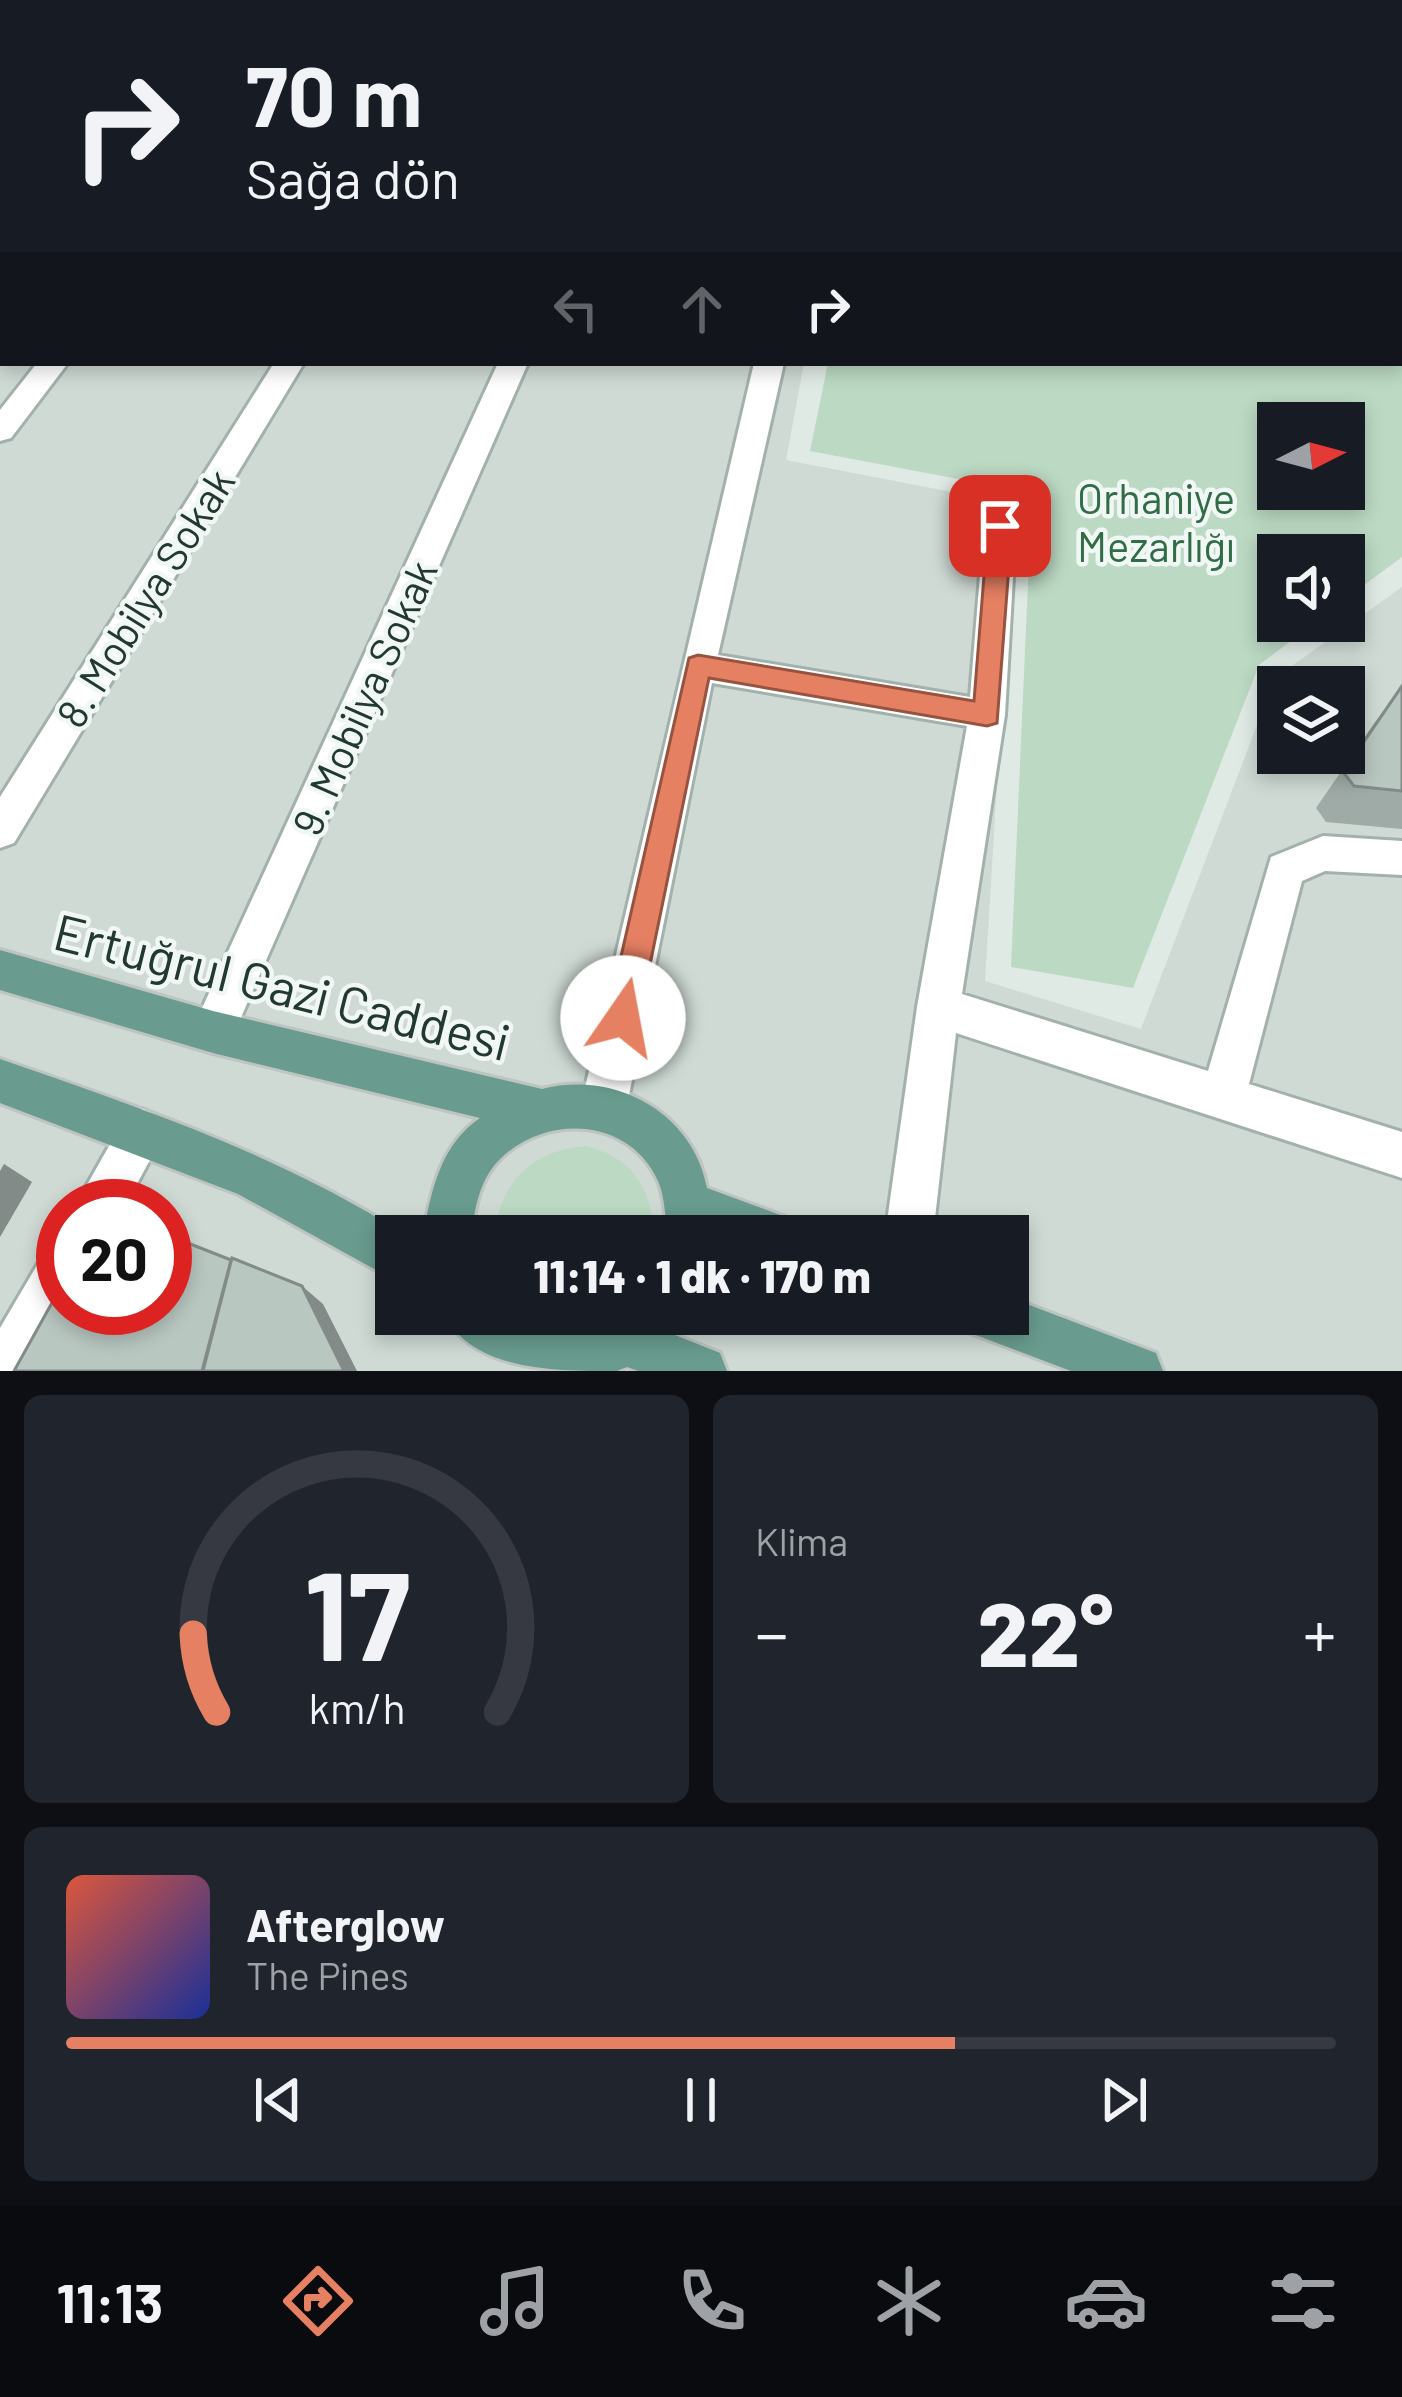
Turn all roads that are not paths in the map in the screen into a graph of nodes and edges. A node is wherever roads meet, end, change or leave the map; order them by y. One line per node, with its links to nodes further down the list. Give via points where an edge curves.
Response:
1 (51, 366): 5 (street)
2 (287, 366): 9 (street, 8. Mobilya Sokak)
3 (512, 366): 13 (street, 9. Mobilya Sokak)
4 (768, 366): 7 (street)
5 (0, 431)
6 (1000, 526): 8 (street)
7 (698, 665): 8 (street); 16 (street)
8 (987, 715): 12 (street)
9 (0, 831)
10 (1402, 858): 15 (street, via 1323,853 1285,870)
11 (0, 970): 13 (main road, Ertuğrul Gazi Caddesi)
12 (938, 1007): 15 (street); 23 (street)
13 (213, 1032): 17 (main road, Ertuğrul Gazi Caddesi)
14 (0, 1081): 18 (main road)
15 (1223, 1099): 19 (street)
16 (604, 1106): 17 (main road); 22 (main road, via 636,1118 663,1141 682,1170)
17 (536, 1109): 21 (main road, via 476,1153)
18 (142, 1132): 20 (street); 24 (main road, via 290,1193)
19 (1402, 1155)
20 (115, 1179)
21 (451, 1215)
22 (691, 1215)
23 (912, 1215)
24 (375, 1244)
25 (36, 1314): 31 (street)
26 (1029, 1330): 33 (main road)
27 (489, 1335): 30 (main road)
28 (636, 1335): 30 (main road, via 600,1358)
29 (654, 1335): 32 (main road)
30 (533, 1366)
31 (3, 1371)
32 (702, 1371)
33 (1138, 1371)

